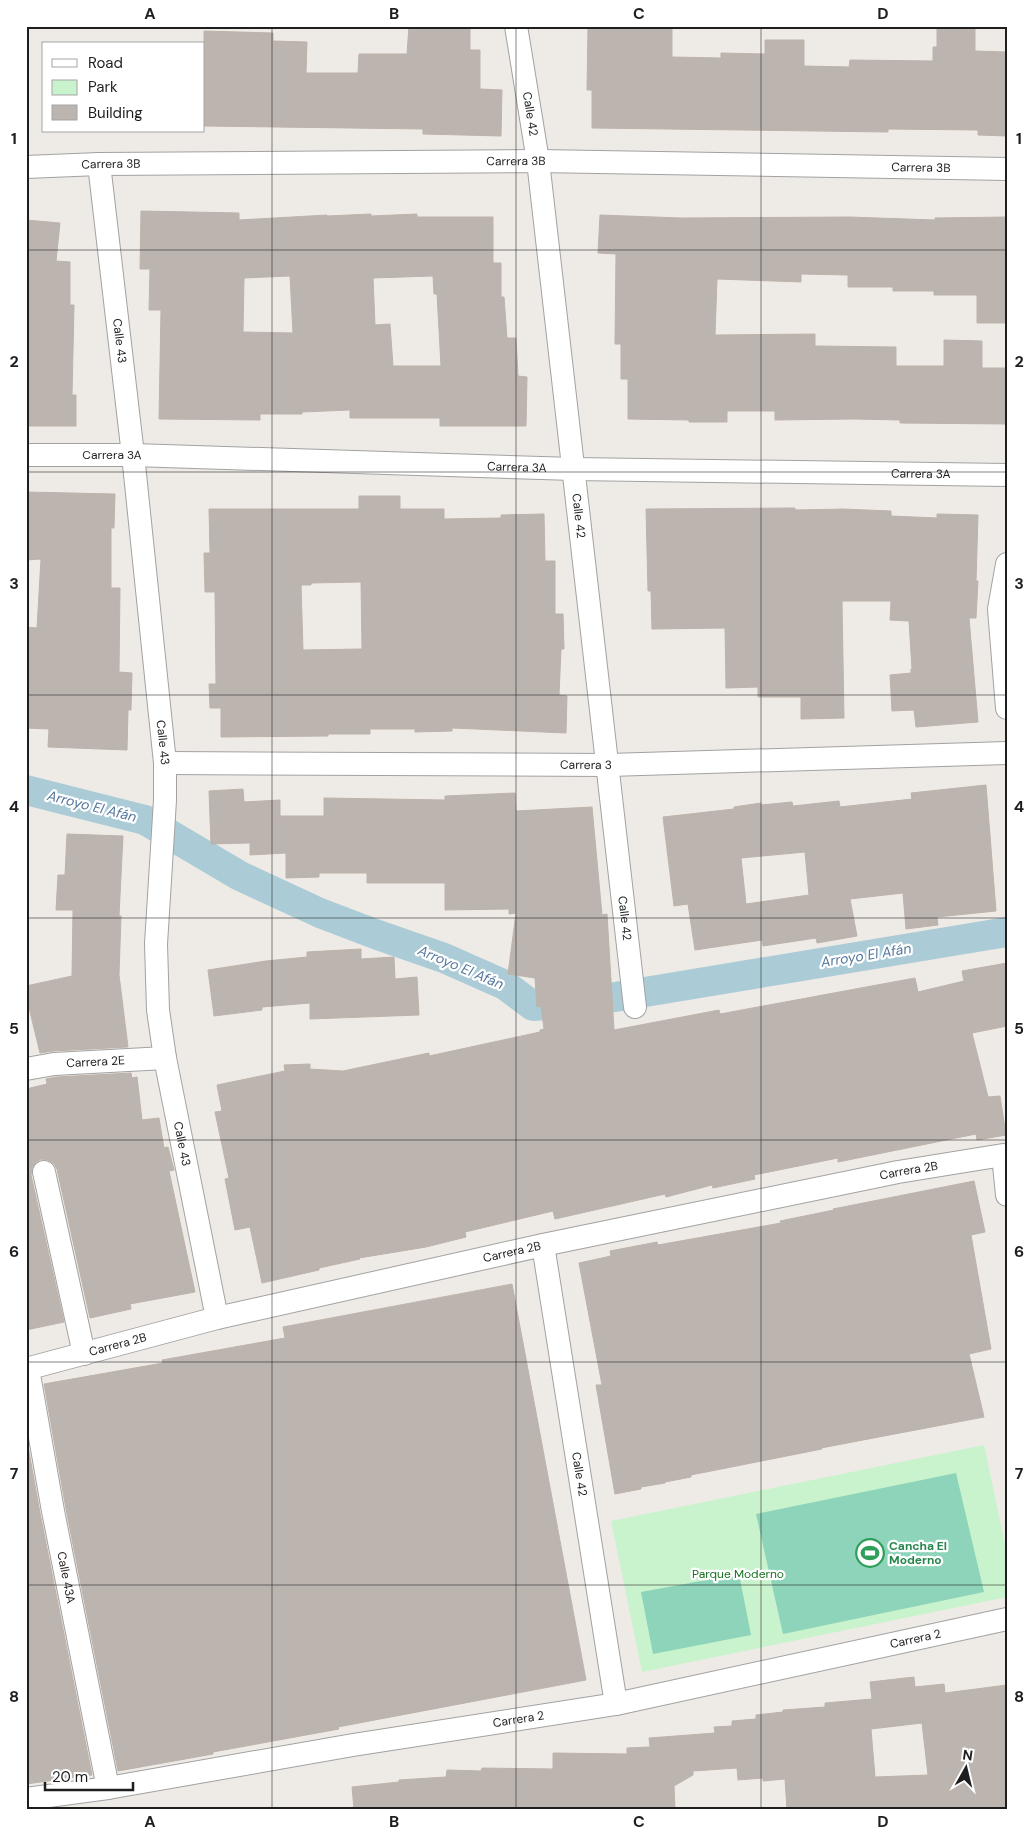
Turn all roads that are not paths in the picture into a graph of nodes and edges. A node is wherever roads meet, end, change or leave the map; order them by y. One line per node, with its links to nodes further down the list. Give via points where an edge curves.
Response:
1 (516, 26): 2 (street, Calle 42)
2 (538, 161): 3 (street, Carrera 3B); 5 (street, Carrera 3B); 8 (street, Calle 42)
3 (99, 164): 4 (street, Carrera 3B); 7 (street, Calle 43)
4 (26, 167)
5 (1007, 169)
6 (26, 455): 7 (street, Carrera 3A)
7 (133, 455): 8 (street, Carrera 3A); 13 (street, Calle 43)
8 (574, 469): 9 (street, Carrera 3A); 14 (street, Calle 42)
9 (1007, 475)
10 (1007, 564): 11 (street, via 999,609)
11 (1007, 708)
12 (1007, 753): 14 (street, Carrera 3)
13 (165, 763): 14 (street, Carrera 3); 16 (street, Calle 43, via 156,944 158,1010)
14 (609, 765): 15 (street, Calle 42)
15 (635, 1007)
16 (165, 1058): 17 (street, Carrera 2E, via 54,1064); 21 (street, Calle 43)
17 (26, 1069)
18 (44, 1172): 22 (street)
19 (1007, 1195): 20 (street, Carrera 2B, via 1003,1154 898,1172)
20 (542, 1245): 21 (street, Carrera 2B); 25 (street, Calle 42)
21 (217, 1318): 22 (street, Carrera 2B)
22 (84, 1354): 23 (street, Carrera 2B)
23 (27, 1369): 26 (street, Calle 43A)
24 (1007, 1619): 25 (street, Carrera 2)
25 (616, 1704): 26 (street, Carrera 2)
26 (108, 1788): 27 (street, Carrera 2)
27 (26, 1799)

